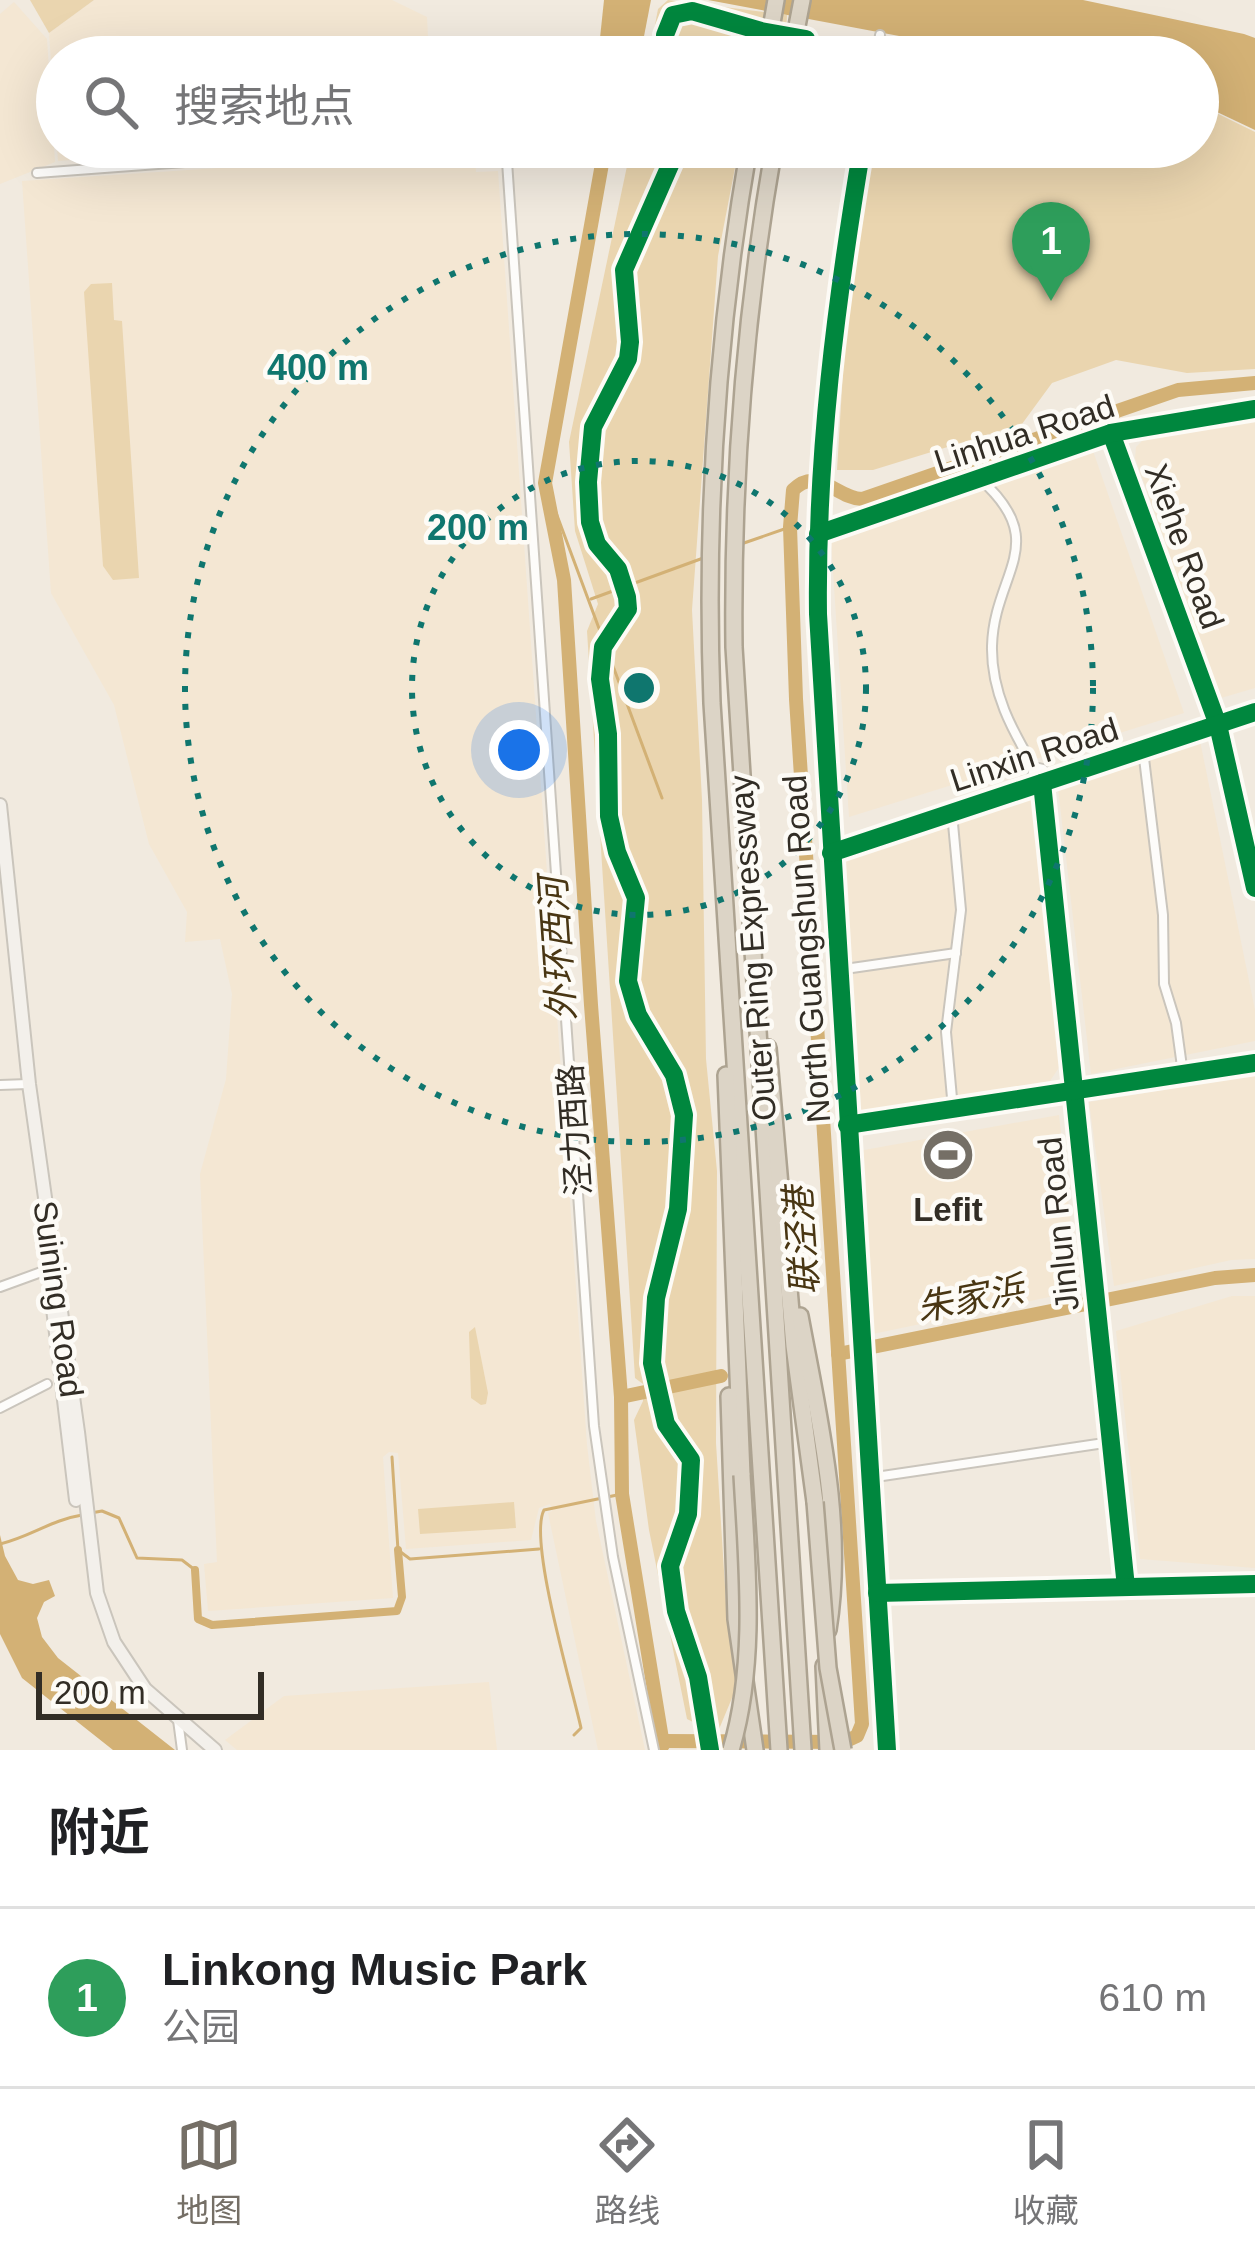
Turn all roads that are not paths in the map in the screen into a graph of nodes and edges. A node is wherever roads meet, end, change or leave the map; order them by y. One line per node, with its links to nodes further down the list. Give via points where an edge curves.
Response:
1 (776, 0): 3 (highway)
2 (802, 0): 4 (highway)
3 (770, 36)
4 (795, 36)
5 (104, 168): 10 (street)
6 (507, 168): 51 (street, 泾力西路, via 594,1426)
7 (746, 168): 25 (highway, Outer Ring Expressway, via 717,390 709,555)
8 (771, 168): 24 (highway, Outer Ring Expressway, via 741,410 734,546)
9 (858, 168): 14 (street, North Guangshun Road, via 839,280)
10 (37, 173)
11 (1255, 409): 12 (street, Linhua Road)
12 (1111, 433): 13 (street, Linhua Road); 16 (main road, Xiehe Road)
13 (979, 478): 14 (street, Linhua Road); 18 (street, via 1002,500 1016,532 992,661 1001,703)
14 (818, 535): 22 (street, North Guangshun Road)
15 (1255, 712): 16 (street, Linxin Road)
16 (1218, 724): 17 (street, Linxin Road); 26 (main road, Xiehe Road)
17 (1143, 750): 19 (street, Linxin Road); 30 (street, via 1164,984)
18 (1034, 767): 19 (street); 19 (street, via 1043,769)
19 (1041, 783): 21 (street, Linxin Road); 33 (street, Jinlun Road)
20 (0, 805): 32 (main road, Suining Road)
21 (952, 813): 22 (street, Linxin Road); 27 (street, via 961,910)
22 (831, 853): 28 (street, North Guangshun Road)
23 (0, 870): 32 (main road, Suining Road)
24 (747, 872): 36 (highway); 55 (highway, Outer Ring Expressway)
25 (723, 874): 37 (highway); 54 (highway, Outer Ring Expressway)
26 (1255, 888)
27 (956, 953): 28 (street); 34 (street, via 946,1032)
28 (838, 970): 35 (street, North Guangshun Road)
29 (1255, 1063): 30 (street)
30 (1183, 1074): 33 (street)
31 (0, 1084): 32 (street)
32 (25, 1084): 38 (main road, Suining Road)
33 (1074, 1090): 34 (street); 42 (street, Jinlun Road)
34 (953, 1108): 35 (street)
35 (847, 1124): 43 (street, North Guangshun Road)
36 (785, 1230): 56 (highway, via 834,1531 824,1670); 57 (highway, bridge)
37 (732, 1238): 52 (highway, bridge, via 747,1647); 53 (highway, via 734,1590)
38 (51, 1268): 39 (street); 47 (main road, Suining Road, via 97,1593 114,1642)
39 (0, 1287)
40 (47, 1384): 41 (street)
41 (0, 1408)
42 (1111, 1442): 43 (street); 45 (street, Jinlun Road)
43 (869, 1478): 46 (street, North Guangshun Road)
44 (1255, 1584): 45 (street)
45 (1126, 1587): 46 (street)
46 (877, 1593): 58 (street, North Guangshun Road)
47 (179, 1726): 48 (street); 49 (main road, Suining Road); 50 (main road, Suining Road)
48 (182, 1750)
49 (202, 1750)
50 (215, 1750)
51 (654, 1750)
52 (731, 1750)
53 (755, 1750)
54 (779, 1750)
55 (803, 1750)
56 (828, 1750)
57 (843, 1750)
58 (887, 1750)

